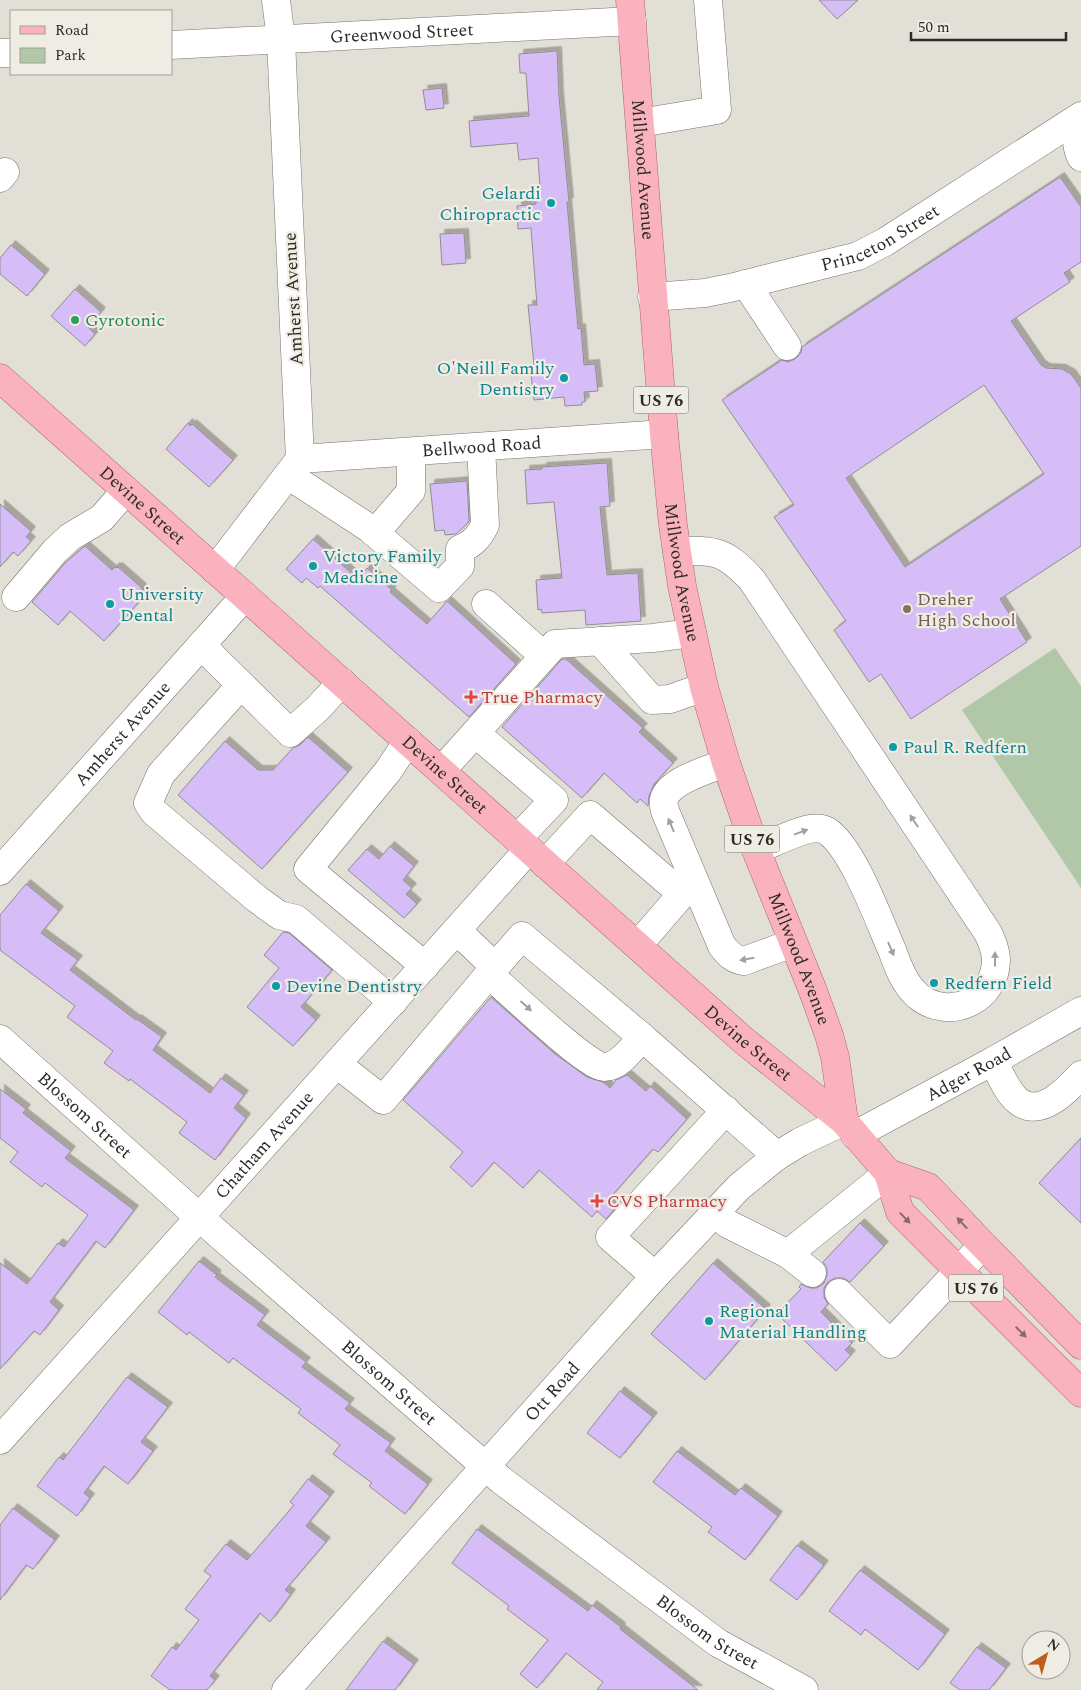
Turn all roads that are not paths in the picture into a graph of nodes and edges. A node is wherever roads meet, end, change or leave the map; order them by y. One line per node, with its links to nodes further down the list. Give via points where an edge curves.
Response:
1 (276, 0): 4 (street, Amherst Avenue)
2 (708, 0): 8 (street, via 717,110)
3 (631, 11): 4 (street, Greenwood Street); 8 (main road, Millwood Avenue / US 76)
4 (280, 40): 5 (street, Greenwood Street); 17 (street, Amherst Avenue)
5 (172, 45)
6 (1081, 116): 10 (street, Princeton Street, via 873,250)
7 (1081, 120): 9 (street, via 1076,133)
8 (640, 123): 11 (main road, Millwood Avenue / US 76)
9 (1081, 156)
10 (746, 284): 11 (street, Princeton Street, via 705,293); 12 (street)
11 (652, 298): 14 (main road, Millwood Avenue / US 76)
12 (787, 346)
13 (0, 378): 18 (main road, Devine Street)
14 (664, 434): 15 (street, Bellwood Road); 20 (main road, Millwood Avenue / US 76)
15 (481, 447): 16 (street, Bellwood Road); 19 (street, via 485,525 470,545 460,549 460,566 439,588)
16 (411, 452): 17 (street, Bellwood Road); 19 (street, via 412,491)
17 (294, 467): 19 (street); 21 (street)
18 (126, 490): 21 (main road, Devine Street); 23 (street, via 102,518 65,542)
19 (375, 533)
20 (677, 552): 25 (main road, Millwood Avenue / US 76); 36 (street, one-way to 20, via 800,831 824,829 852,864 872,902 903,977 918,996 937,1006 955,1008 978,997 989,984 996,959 985,928 752,580 736,564 718,554 707,550)
21 (215, 570): 22 (main road, Devine Street)
22 (245, 596): 27 (street, Amherst Avenue); 29 (main road, Devine Street)
23 (16, 597)
24 (486, 604): 28 (street)
25 (692, 633): 26 (street); 31 (main road, Millwood Avenue / US 76)
26 (600, 641): 28 (street, via 555,644); 31 (street, via 652,700 670,699)
27 (202, 644): 30 (street); 38 (street, Amherst Avenue)
28 (544, 656): 32 (street)
29 (342, 682): 30 (street, via 290,733); 33 (main road, Devine Street)
30 (241, 685): 45 (street, via 161,774 148,803 154,812 257,899 279,915 296,919)
31 (704, 688): 34 (main road, Millwood Avenue / US 76)
32 (475, 733): 35 (street); 37 (street, via 554,800)
33 (408, 741): 35 (main road, Devine Street); 43 (street, via 388,772 308,869)
34 (726, 763): 36 (main road, Millwood Avenue / US 76); 39 (street, one-way to 34, via 664,798 690,776)
35 (441, 771): 37 (main road, Devine Street)
36 (756, 850): 41 (main road, Millwood Avenue / US 76)
37 (531, 851): 39 (street, via 590,815); 40 (street, Chatham Avenue); 42 (main road, Devine Street)
38 (0, 871)
39 (689, 891): 41 (street, one-way to 39, via 744,961 738,960 722,946); 42 (street)
40 (455, 932): 43 (street, Chatham Avenue); 44 (street)
41 (793, 943): 53 (main road, Millwood Avenue / US 76, via 829,1035)
42 (638, 945): 53 (main road, Devine Street, via 743,1040)
43 (425, 966): 45 (street, Chatham Avenue)
44 (492, 970): 47 (street, one-way to 47, via 561,1038 600,1067 614,1064); 47 (street, via 522,936); 50 (street, via 383,1100)
45 (393, 1002): 50 (street, Chatham Avenue)
46 (1081, 1011): 49 (street, Adger Road)
47 (642, 1037): 52 (street)
48 (0, 1040): 57 (street, Blossom Street)
49 (993, 1061): 51 (street, via 1015,1097 1024,1105 1040,1105 1053,1100); 53 (street, Adger Road)
50 (337, 1064): 57 (street, Chatham Avenue)
51 (1081, 1075)
52 (726, 1110): 54 (street); 62 (street, via 610,1237)
53 (849, 1128): 54 (street, Ott Road, via 800,1142); 55 (main road, Devine Street / US 76)
54 (778, 1156): 56 (street, Ott Road)
55 (888, 1174): 58 (main road, US 76, one-way to 55, via 928,1187); 59 (street); 60 (main road, Devine Street / US 76, one-way to 60, via 900,1212)
56 (714, 1212): 59 (street, via 728,1224); 62 (street, Ott Road)
57 (200, 1218): 68 (street, Chatham Avenue); 69 (street, Blossom Street)
58 (982, 1245): 60 (street); 63 (main road, US 76)
59 (788, 1254): 61 (street)
60 (958, 1271): 64 (street, via 890,1344); 65 (main road, Devine Street / US 76)
61 (812, 1273)
62 (655, 1276): 69 (street, Ott Road)
63 (1028, 1291): 65 (main road); 66 (main road, US 76)
64 (839, 1293)
65 (1002, 1314): 67 (main road, Devine Street / US 76, one-way to 67)
66 (1081, 1345)
67 (1081, 1393)
68 (0, 1440)
69 (485, 1466): 70 (street, Ott Road); 71 (street, Blossom Street, via 718,1643)
70 (289, 1689)
71 (804, 1690)

